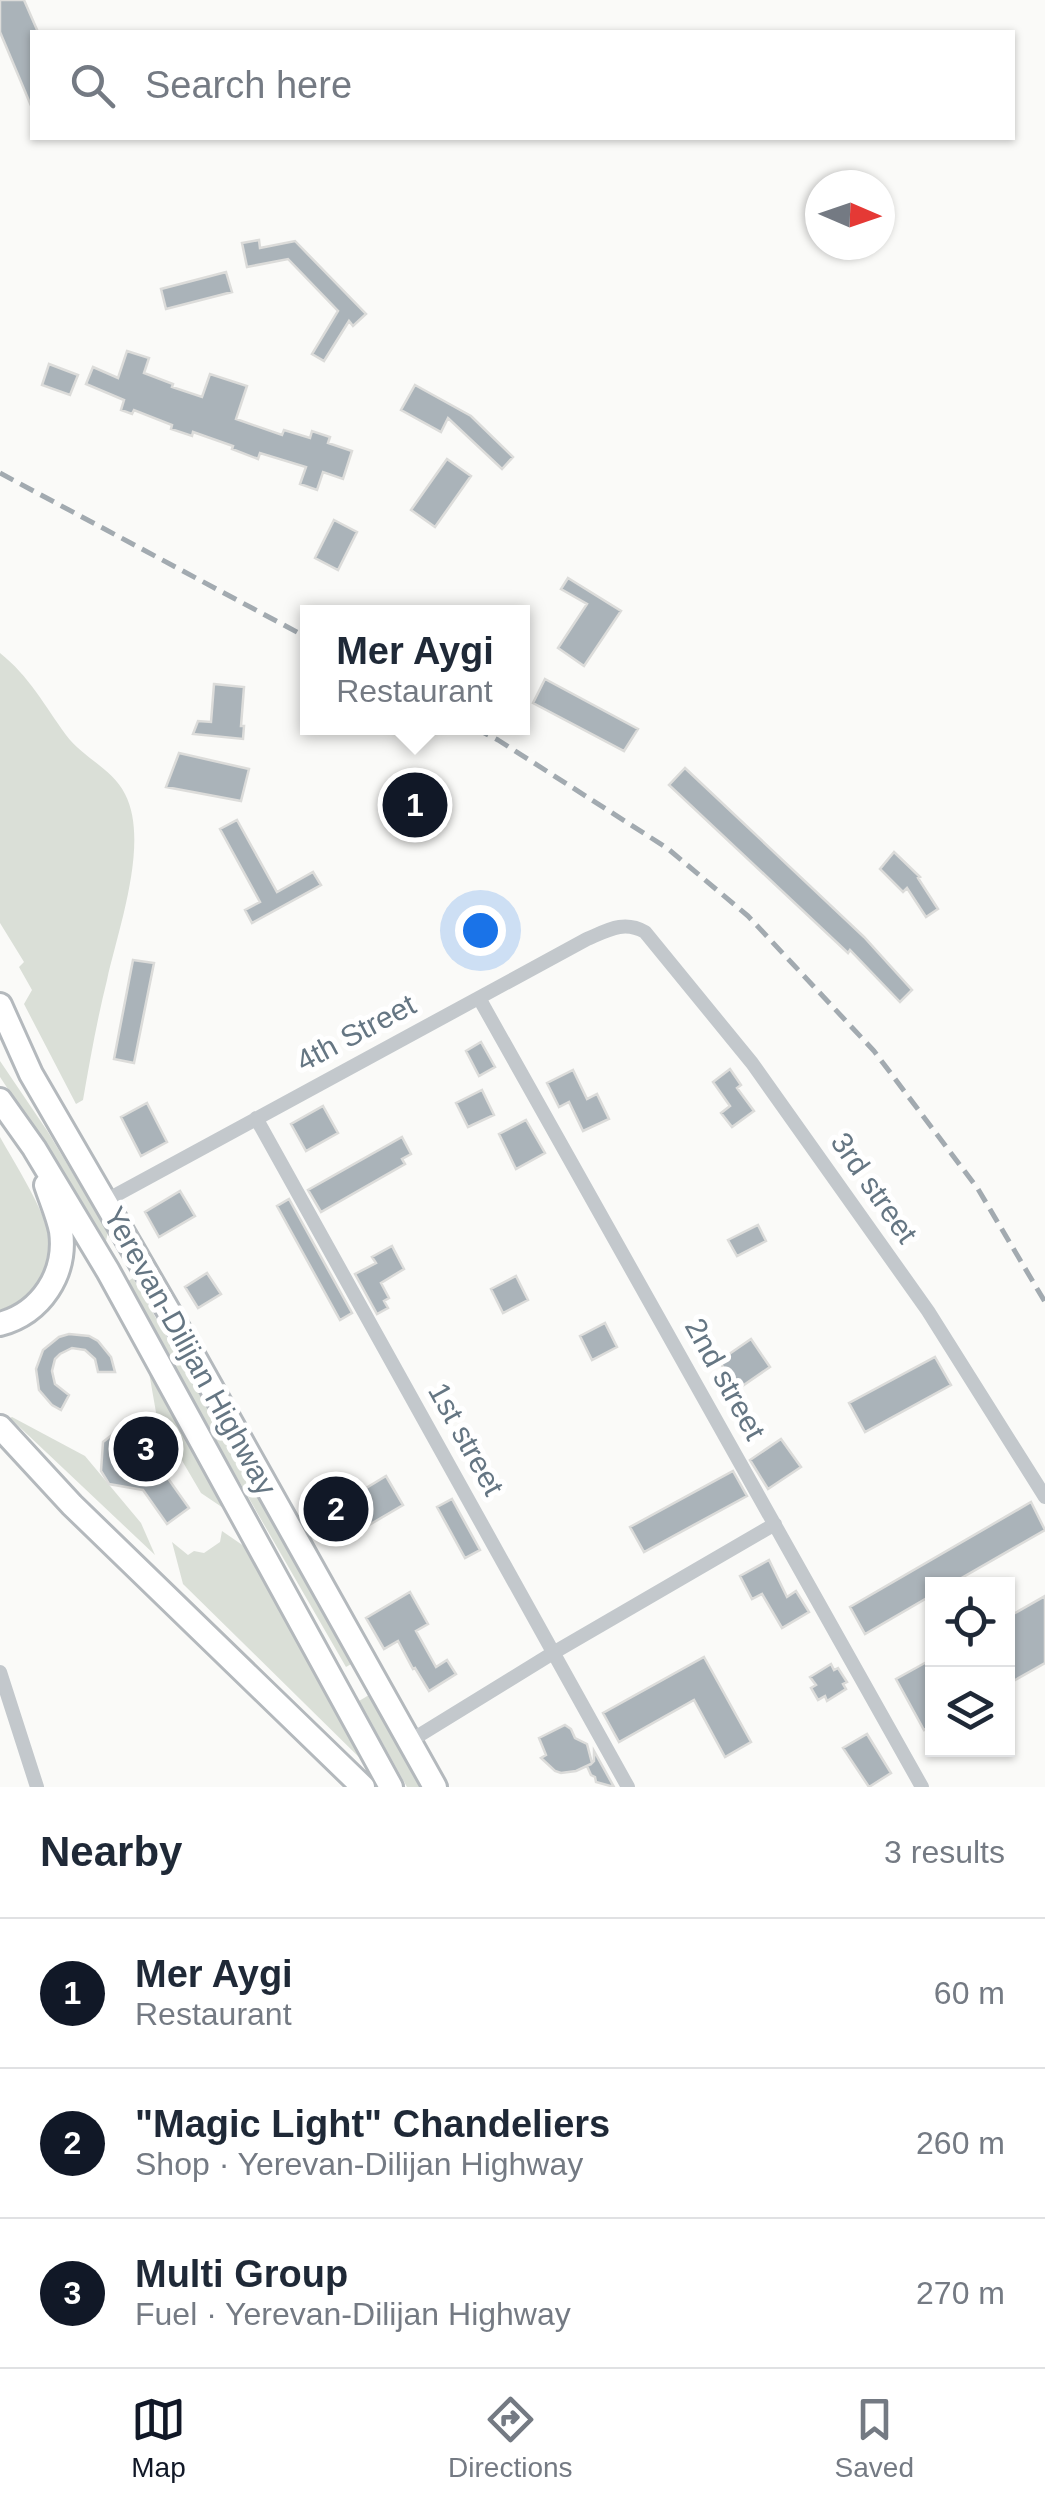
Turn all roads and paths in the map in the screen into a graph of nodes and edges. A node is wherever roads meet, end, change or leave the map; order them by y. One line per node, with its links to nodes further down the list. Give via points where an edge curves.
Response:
1 (636, 926): 2 (street, 4th Street, via 588,939); 14 (street, 3rd street, via 752,1063 928,1312)
2 (479, 998): 7 (street, 4th Street); 15 (street, 2nd street)
3 (0, 1005): 5 (highway)
4 (0, 1034): 5 (highway)
5 (31, 1074): 9 (highway, Yerevan-Dilijan Highway)
6 (0, 1100): 8 (highway)
7 (256, 1118): 9 (street, 4th Street); 16 (street, 1st street)
8 (34, 1148): 11 (highway, Yerevan-Dilijan Highway); 12 (highway, via 60,1231 60,1263 33,1308)
9 (105, 1201): 10 (highway, Yerevan-Dilijan Highway)
10 (136, 1256): 11 (highway, via 116,1253); 18 (highway, Yerevan-Dilijan Highway)
11 (108, 1271): 19 (highway, Yerevan-Dilijan Highway)
12 (0, 1324)
13 (0, 1428): 22 (highway)
14 (1045, 1497)
15 (775, 1524): 16 (street); 26 (street, 2nd street)
16 (553, 1653): 20 (street); 25 (street, 1st street)
17 (0, 1672): 21 (street)
18 (370, 1672): 19 (highway, via 359,1690); 20 (highway, Yerevan-Dilijan Highway)
19 (338, 1688): 23 (highway, Yerevan-Dilijan Highway)
20 (410, 1742): 24 (highway, Yerevan-Dilijan Highway)
21 (38, 1787)
22 (362, 1787)
23 (391, 1787)
24 (435, 1787)
25 (628, 1787)
26 (922, 1787)

